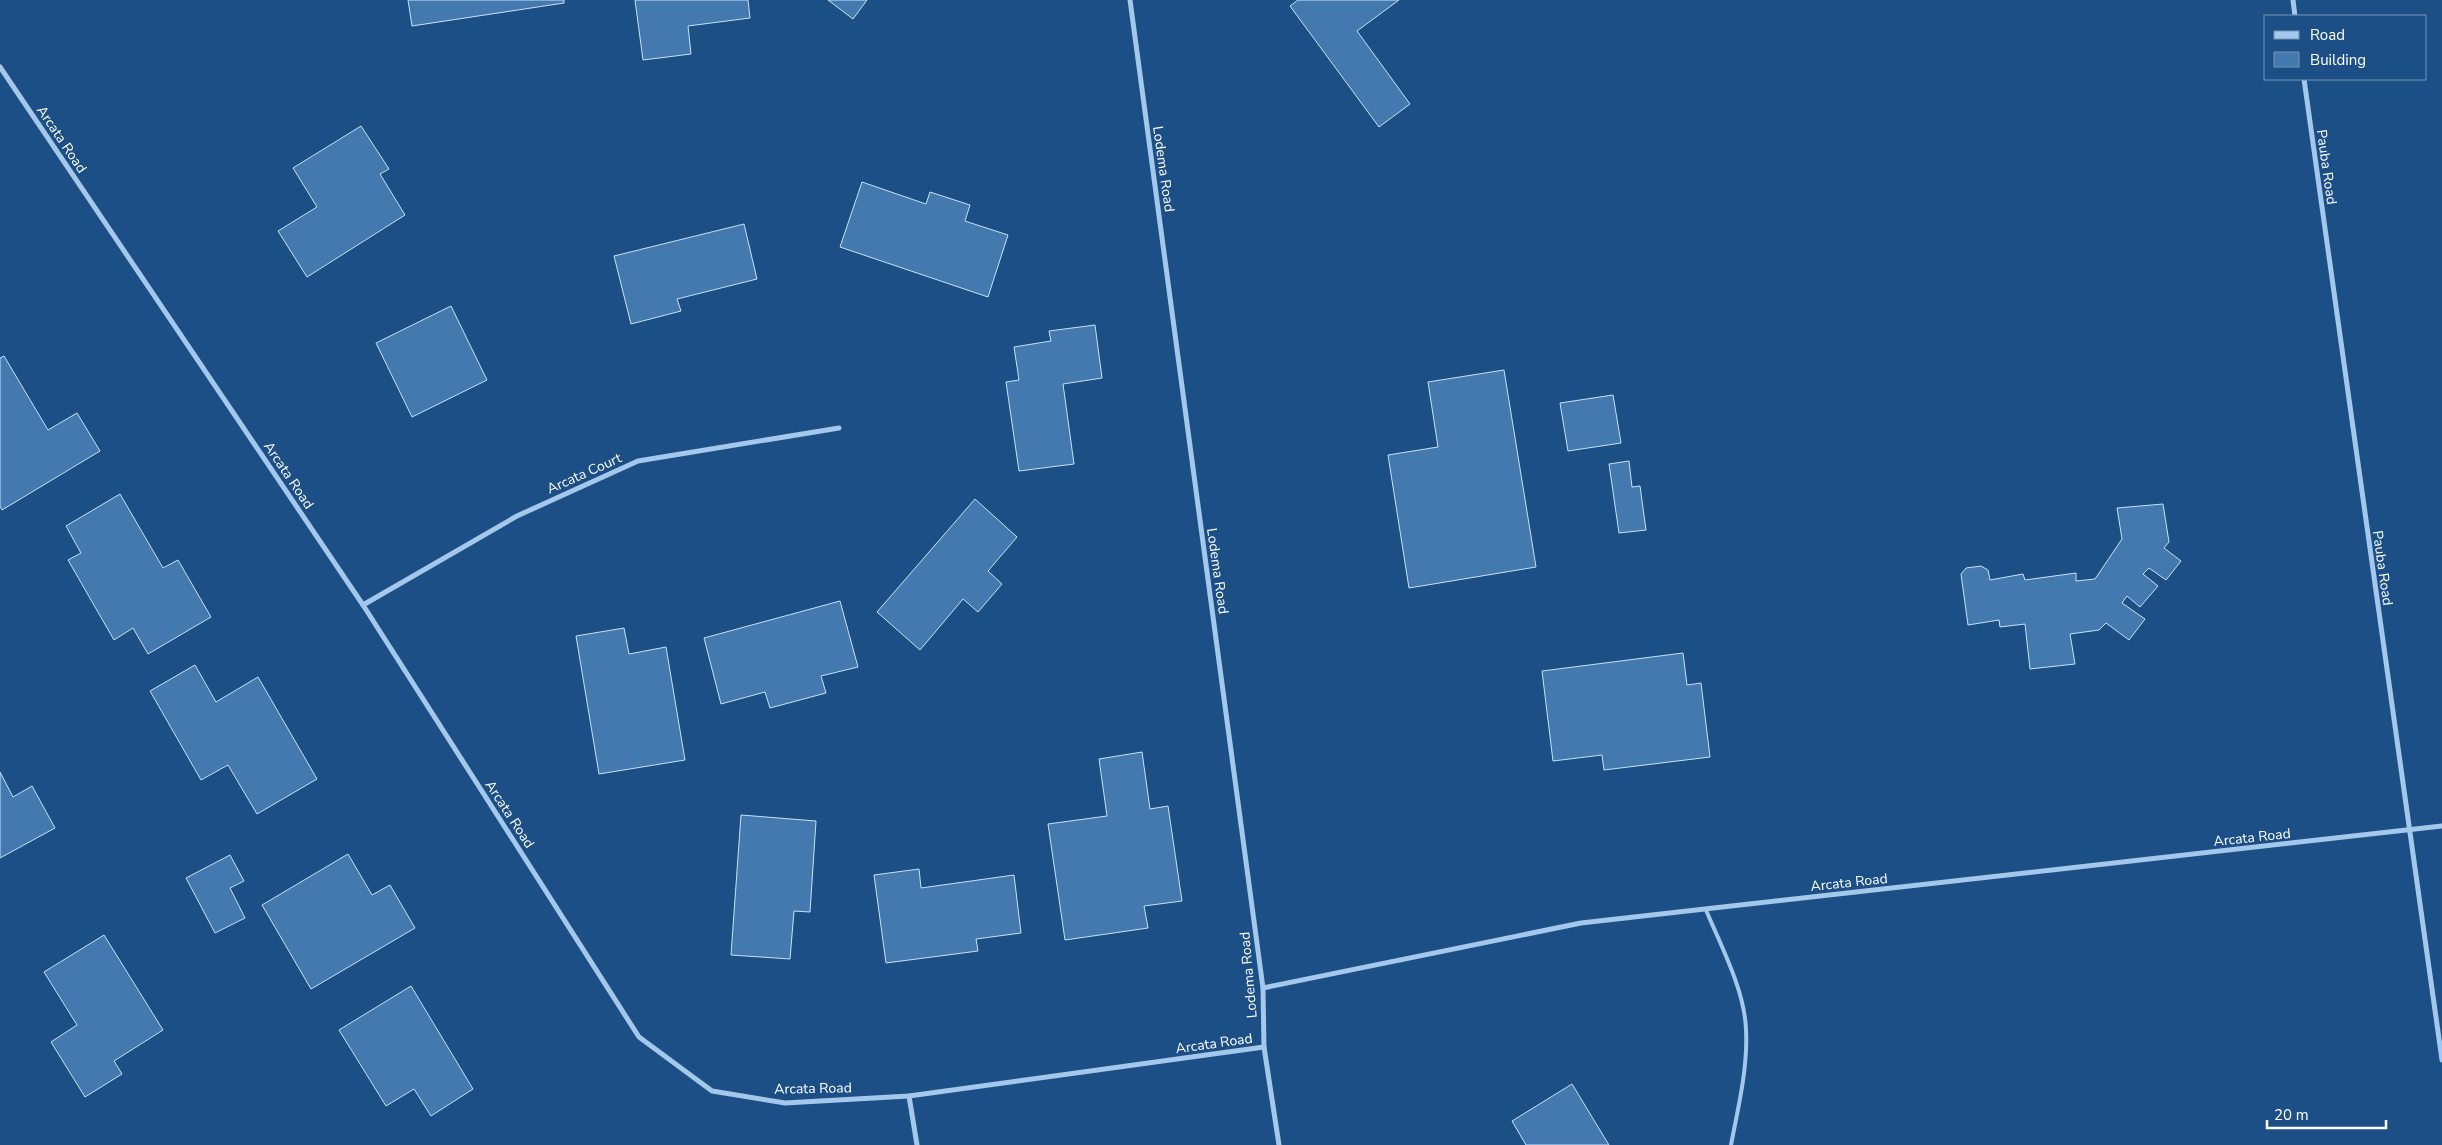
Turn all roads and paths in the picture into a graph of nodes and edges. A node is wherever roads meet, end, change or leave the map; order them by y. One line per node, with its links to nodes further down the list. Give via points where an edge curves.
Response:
1 (1130, 0): 11 (street, Lodema Road)
2 (2293, 0): 3 (street)
3 (2295, 15)
4 (0, 67): 7 (street, Arcata Road)
5 (2304, 80): 9 (street, Pauba Road)
6 (839, 428): 7 (street, Arcata Court, via 638,461 517,516)
7 (363, 605): 14 (street, Arcata Road, via 639,1037 712,1091 785,1103)
8 (2442, 826): 9 (street, Arcata Road)
9 (2408, 831): 10 (street, Arcata Road); 13 (street, Pauba Road)
10 (1706, 910): 11 (street, Arcata Road, via 1582,923); 17 (lane, via 1730,966 1746,1030 1745,1058)
11 (1263, 988): 12 (street, Lodema Road)
12 (1264, 1047): 14 (street, Arcata Road); 16 (street, Lodema Road)
13 (2442, 1060)
14 (909, 1096): 15 (street)
15 (917, 1145)
16 (1279, 1145)
17 (1731, 1145)

